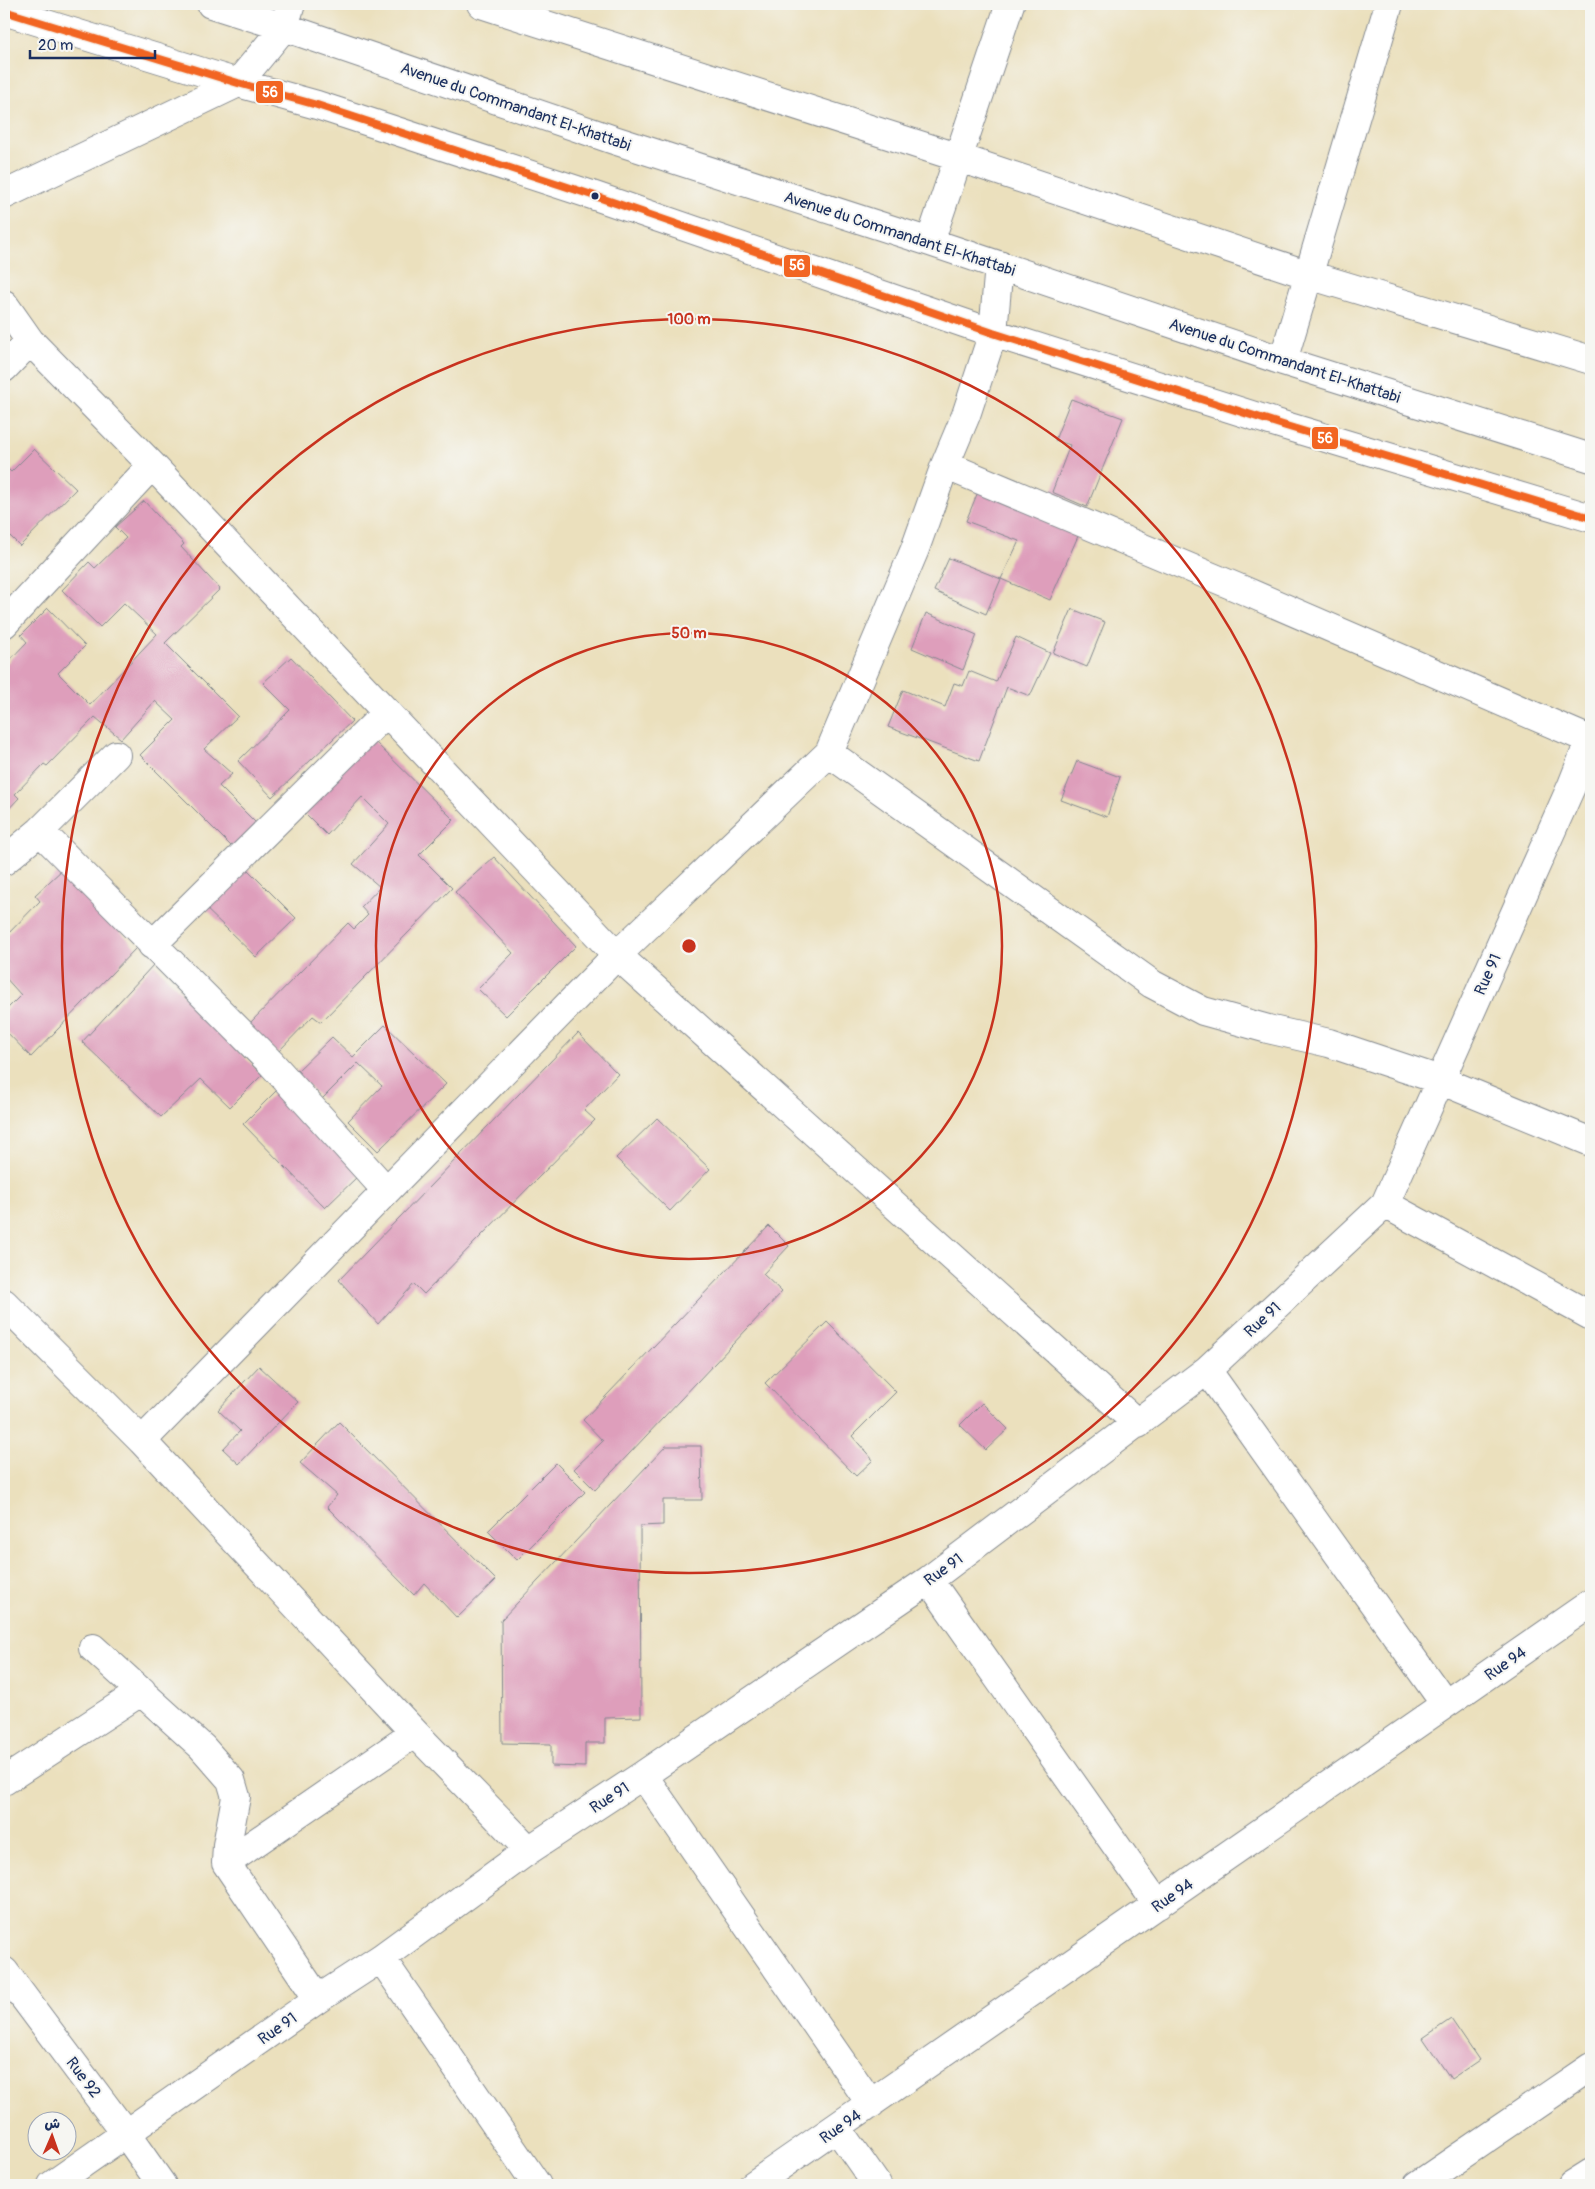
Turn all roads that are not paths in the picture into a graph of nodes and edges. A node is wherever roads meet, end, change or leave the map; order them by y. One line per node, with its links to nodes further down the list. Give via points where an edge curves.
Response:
1 (211, 4): 6 (street, Avenue du Commandant El-Khattabi)
2 (481, 4): 8 (street)
3 (1010, 4): 8 (street)
4 (1389, 4): 12 (street)
5 (4, 11): 7 (street)
6 (288, 15): 7 (street); 10 (street, Avenue du Commandant El-Khattabi, via 614,140)
7 (238, 83): 9 (street); 14 (street, via 317,105 586,193)
8 (957, 157): 10 (street); 12 (street)
9 (4, 195)
10 (930, 242): 11 (street, Avenue du Commandant El-Khattabi)
11 (999, 265): 14 (street); 17 (street, Avenue du Commandant El-Khattabi)
12 (1309, 275): 16 (street); 17 (street)
13 (4, 304): 15 (street)
14 (993, 333): 21 (street, via 966,415); 22 (street)
15 (30, 341): 18 (street); 20 (street)
16 (1591, 360)
17 (1284, 361): 19 (street, Avenue du Commandant El-Khattabi)
18 (4, 368)
19 (1591, 458)
20 (152, 465): 23 (street); 24 (street)
21 (945, 465): 25 (street); 26 (street, via 914,549)
22 (1591, 518)
23 (4, 624)
24 (387, 712): 31 (street); 32 (street)
25 (1591, 738): 28 (street, Rue 91)
26 (829, 753): 32 (street); 33 (street, via 1152,984 1203,1011 1329,1043)
27 (116, 755): 29 (street)
28 (1582, 789): 33 (street, Rue 91)
29 (40, 831): 30 (street); 31 (street)
30 (4, 861)
31 (152, 945): 35 (street, via 271,1063)
32 (617, 955): 35 (street); 40 (street)
33 (1440, 1080): 34 (street); 36 (street, Rue 91)
34 (1591, 1142)
35 (386, 1190): 41 (street)
36 (1384, 1204): 38 (street); 39 (street, Rue 91)
37 (5, 1306): 41 (street)
38 (1591, 1316)
39 (1208, 1370): 40 (street, Rue 91); 46 (street)
40 (1138, 1424): 42 (street, Rue 91)
41 (142, 1440): 47 (street)
42 (929, 1580): 48 (street, Rue 91); 52 (street)
43 (1591, 1603): 46 (street, Rue 94)
44 (93, 1648): 45 (street)
45 (142, 1691): 49 (street); 51 (street, via 202,1747 231,1780 236,1797)
46 (1444, 1704): 52 (street, Rue 94)
47 (415, 1732): 50 (street); 51 (street)
48 (643, 1775): 50 (street, Rue 91); 57 (street)
49 (4, 1782)
50 (530, 1850): 53 (street, Rue 91)
51 (226, 1863): 55 (street)
52 (1158, 1905): 57 (street, Rue 94)
53 (381, 1958): 55 (street, Rue 91); 63 (street)
54 (4, 1971): 59 (street, Rue 92)
55 (318, 1999): 59 (street, Rue 91)
56 (1591, 2067): 66 (street)
57 (871, 2104): 58 (street, Rue 94)
58 (837, 2128): 64 (street, Rue 94); 65 (street)
59 (126, 2134): 61 (street, Rue 91); 62 (street, Rue 92)
60 (1591, 2172): 67 (street)
61 (52, 2185)
62 (162, 2185)
63 (537, 2185)
64 (753, 2185)
65 (877, 2185)
66 (1418, 2185)
67 (1572, 2185)

